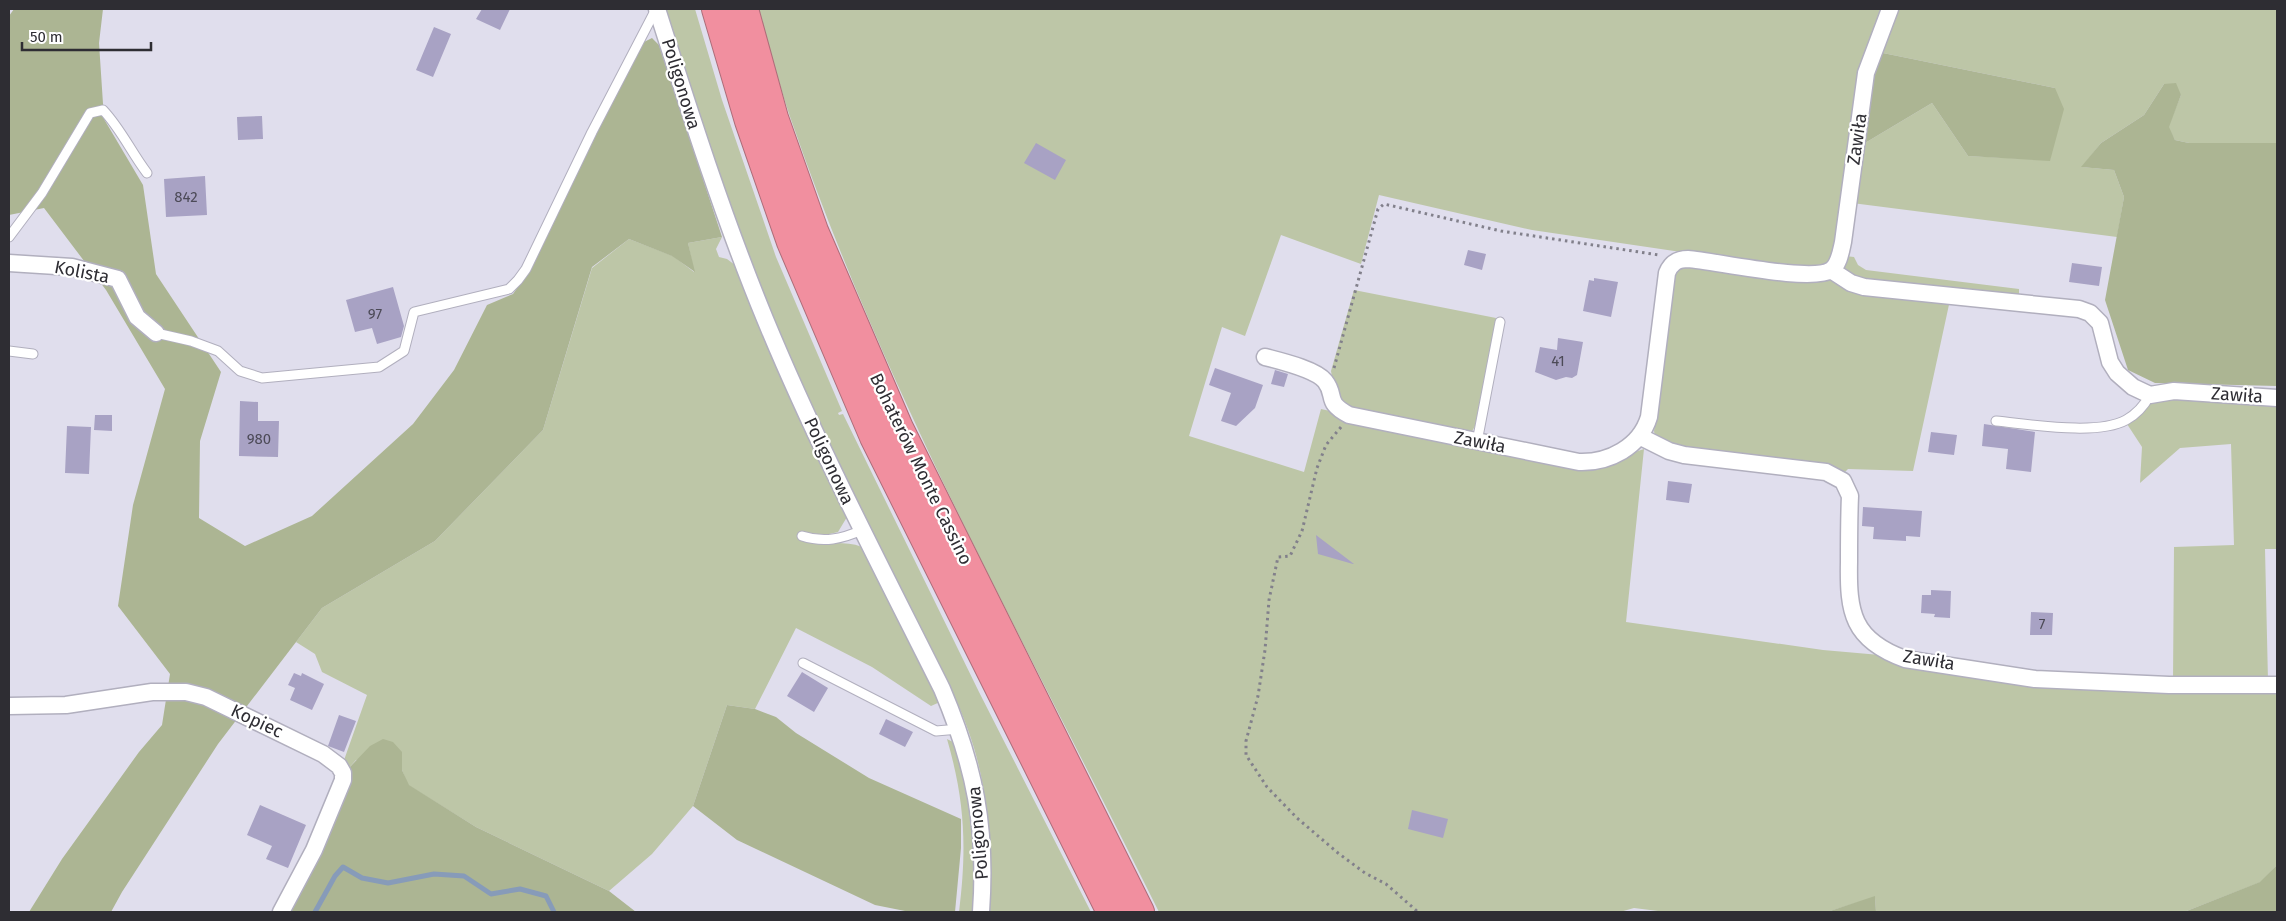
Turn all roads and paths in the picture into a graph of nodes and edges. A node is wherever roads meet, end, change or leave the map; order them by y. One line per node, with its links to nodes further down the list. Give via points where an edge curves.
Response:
1 (657, 9): 11 (lane, via 526,269 509,289 414,312 404,351 378,368 262,378 240,370 218,351); 22 (street, Poligonowa, via 707,167 739,254 812,427)
2 (716, 9): 30 (highway, Bohaterów Monte Cassino, via 749,121 791,242 874,437)
3 (744, 9): 31 (highway, Bohaterów Monte Cassino, via 774,118 814,231 899,428)
4 (1890, 9): 9 (street, Zawiła, via 1866,73 1843,242)
5 (147, 173): 6 (lane, via 118,126 104,110 90,114 42,194)
6 (9, 237)
7 (1682, 259): 9 (street, via 1802,274); 15 (path, via 1540,238 1386,204 1380,206); 20 (street, via 1670,266 1667,273 1649,418)
8 (9, 263): 11 (street, Kolista, via 72,267 118,279 138,317)
9 (1832, 270): 16 (street, via 1851,283 1864,287 2018,301 2090,313 2100,323 2110,362 2117,373)
10 (1500, 322): 21 (lane)
11 (156, 333)
12 (9, 351): 13 (lane)
13 (33, 354)
14 (1265, 357): 15 (street, via 1315,375)
15 (1329, 388): 18 (street, via 1333,404)
16 (2150, 396): 17 (street, Zawiła, via 2174,392); 19 (lane, via 2135,415 2112,426 2067,427)
17 (2277, 398)
18 (1349, 415): 21 (street, Zawiła); 32 (path, via 1326,445 1302,531 1290,556 1278,557 1246,755 1267,787 1297,818)
19 (1996, 421)
20 (1641, 437): 21 (street, Zawiła, via 1623,451 1590,462); 25 (street, Zawiła, via 1669,451 1826,472 1843,481 1850,496 1850,607 1863,632 1892,654 1905,659 2036,678 2169,685)
21 (1477, 442)
22 (862, 530): 23 (lane, via 831,540); 27 (street, Poligonowa)
23 (802, 536)
24 (804, 662): 27 (lane, via 936,731)
25 (2277, 685)
26 (9, 706): 28 (street, Kopiec, via 66,705 152,692 186,692 206,697 332,760 343,773 342,780 314,850)
27 (959, 729): 29 (street, Poligonowa, via 974,777 981,821 984,871)
28 (281, 912)
29 (981, 912)
30 (1111, 912)
31 (1140, 912)
32 (1418, 912)

